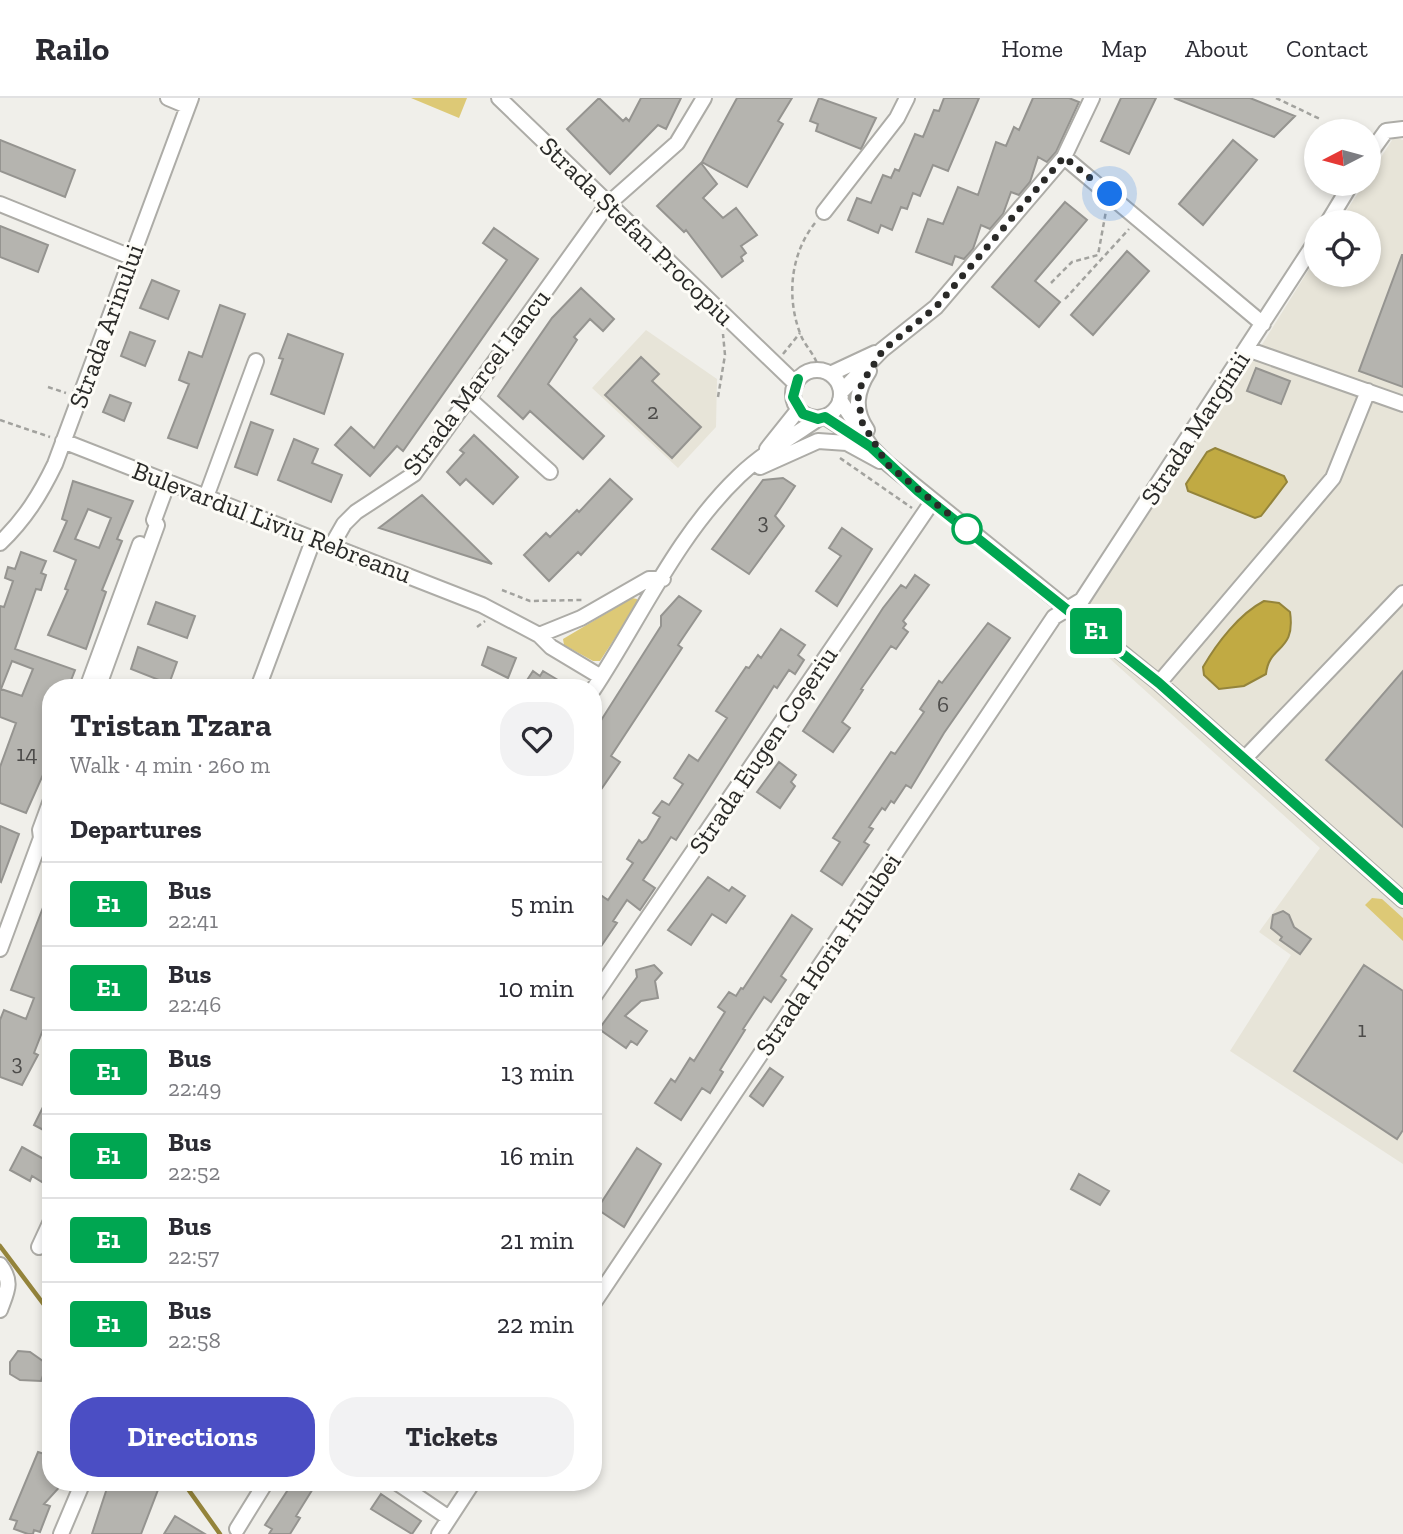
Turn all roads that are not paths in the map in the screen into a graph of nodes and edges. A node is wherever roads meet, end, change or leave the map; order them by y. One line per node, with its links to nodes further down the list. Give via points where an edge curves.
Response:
1 (168, 98): 6 (street)
2 (499, 98): 11 (street, Strada Ștefan Procopiu)
3 (704, 98): 11 (street, Strada Marcel Iancu, via 677,143)
4 (907, 98): 12 (street, via 897,118)
5 (1092, 98): 9 (street)
6 (189, 102): 13 (street, Strada Arinului)
7 (1403, 129): 8 (street, via 1386,131)
8 (1381, 138)
9 (1064, 157): 15 (street); 17 (street, via 936,307)
10 (0, 204): 13 (street)
11 (607, 205): 19 (street, Strada Ștefan Procopiu); 24 (street, Strada Marcel Iancu)
12 (824, 212)
13 (131, 257): 28 (street, Strada Arinului)
14 (1304, 260): 15 (street, Strada Marginii)
15 (1263, 324): 16 (street, Strada Marginii)
16 (1247, 349): 22 (street); 43 (street, Strada Marginii, via 1082,600)
17 (883, 350): 20 (street); 23 (street); 31 (street, via 862,383 857,409)
18 (256, 361): 35 (street)
19 (776, 362): 20 (street, Strada Ștefan Procopiu); 21 (street, Strada Ștefan Procopiu)
20 (819, 372): 21 (street); 23 (street)
21 (796, 384): 26 (street, via 793,397)
22 (1368, 391): 25 (street); 50 (street, via 1333,478)
23 (841, 396): 27 (street, via 837,408); 29 (street)
24 (468, 398): 32 (street); 40 (street, Strada Marcel Iancu, via 414,474 356,512)
25 (1403, 404)
26 (798, 410): 27 (street); 30 (street)
27 (821, 418): 29 (street); 30 (street)
28 (63, 442): 34 (street, Bulevardul Liviu Rebreanu); 39 (street, Strada Arinului, via 38,498)
29 (871, 447): 31 (street)
30 (758, 461): 33 (street)
31 (887, 464): 33 (street, via 847,443 818,441); 36 (street)
32 (550, 472)
33 (739, 476): 41 (street, via 690,535)
34 (168, 482): 35 (street, Bulevardul Liviu Rebreanu); 37 (street)
35 (206, 497): 38 (street, Bulevardul Liviu Rebreanu)
36 (932, 502): 43 (street); 57 (street, Strada Eugen Coșeriu)
37 (154, 520): 45 (street, via 148,523); 46 (street, via 157,525)
38 (314, 538): 40 (street, Bulevardul Liviu Rebreanu); 47 (street)
39 (0, 543)
40 (332, 545): 44 (street, Bulevardul Liviu Rebreanu, via 482,605)
41 (663, 579): 44 (street, via 649,579); 49 (street)
42 (1403, 593): 51 (street)
43 (1068, 608): 50 (street); 61 (street, Strada Horia Hulubei, via 1054,617)
44 (539, 635): 48 (street, Bulevardul Liviu Rebreanu)
45 (90, 679)
46 (100, 679)
47 (261, 679)
48 (592, 679)
49 (600, 679)
50 (1159, 683): 51 (street)
51 (1246, 757): 54 (street)
52 (42, 825): 53 (street)
53 (40, 830): 55 (street, via 33,835); 56 (street)
54 (1403, 900)
55 (0, 923)
56 (0, 949)
57 (602, 985)
58 (42, 1240): 59 (street)
59 (39, 1247)
60 (4, 1271): 62 (street, via 10,1286)
61 (602, 1291)
62 (0, 1310)
63 (79, 1491): 69 (street)
64 (260, 1491): 68 (street)
65 (410, 1491): 67 (street)
66 (467, 1491): 67 (street)
67 (449, 1518): 70 (street)
68 (237, 1529)
69 (61, 1534)
70 (439, 1534)

